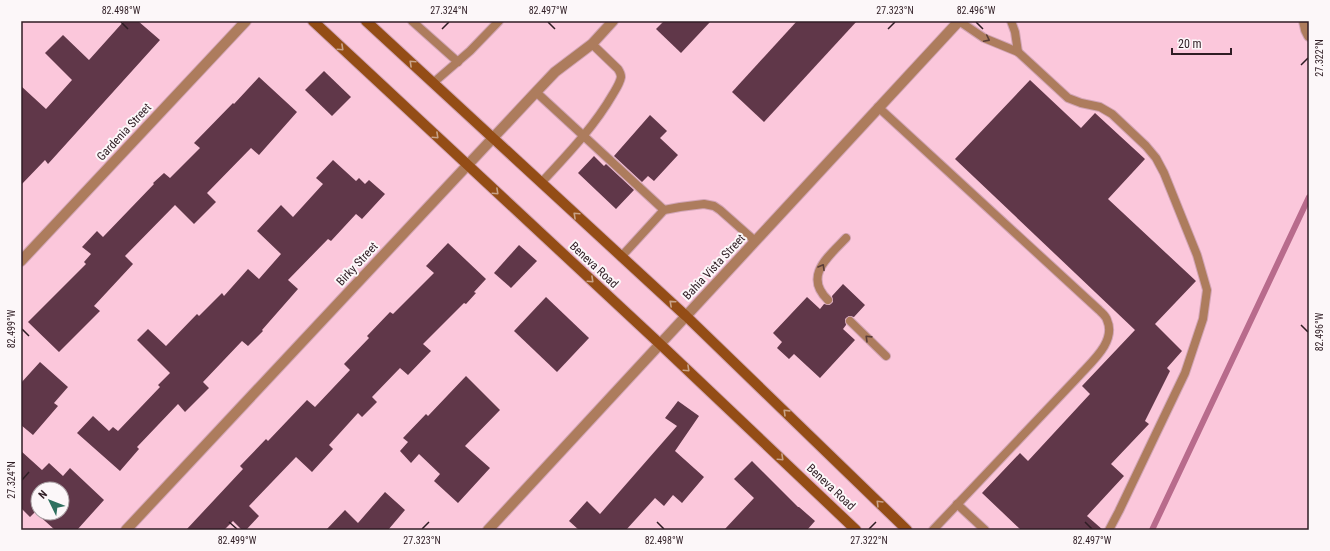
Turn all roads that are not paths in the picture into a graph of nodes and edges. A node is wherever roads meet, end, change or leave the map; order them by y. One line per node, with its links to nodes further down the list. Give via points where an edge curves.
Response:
1 (246, 21): 25 (street, Gardenia Street)
2 (313, 21): 19 (main road, Beneva Road, one-way to 19)
3 (366, 21): 14 (main road, Beneva Road, one-way to 3)
4 (412, 21): 13 (lane)
5 (499, 21): 13 (lane)
6 (613, 21): 11 (street, Birky Street)
7 (959, 21): 12 (lane, one-way to 12, via 984,38); 16 (street, Bahia Vista Street)
8 (1011, 21): 12 (lane)
9 (1304, 21): 10 (street)
10 (1309, 36)
11 (592, 44): 15 (street, Birky Street, via 555,72); 17 (lane, via 618,69 621,79 601,114)
12 (1018, 52): 38 (lane, via 1068,98 1100,107 1112,114 1156,158 1197,255 1207,290 1203,319 1185,373)
13 (458, 62): 14 (lane)
14 (433, 83): 18 (main road, Beneva Road)
15 (536, 92): 17 (lane); 18 (street, Birky Street)
16 (878, 108): 23 (street, Bahia Vista Street); 31 (lane, via 1099,310 1107,318 1109,325 1107,341 1100,352)
17 (584, 136): 20 (lane); 21 (lane)
18 (492, 138): 19 (street, Birky Street); 20 (main road, Beneva Road)
19 (467, 165): 29 (main road, Beneva Road, one-way to 29); 32 (street, Birky Street)
20 (541, 183): 24 (main road, Beneva Road, one-way to 20)
21 (664, 210): 23 (lane, via 704,204 714,206); 24 (lane)
22 (846, 238): 26 (lane, one-way to 22, via 820,293 817,276 823,264)
23 (755, 242): 27 (street, Bahia Vista Street)
24 (621, 257): 27 (main road, Beneva Road, one-way to 24)
25 (21, 261)
26 (828, 300)
27 (686, 316): 29 (street, Bahia Vista Street); 35 (main road, Beneva Road, one-way to 27)
28 (850, 321): 30 (lane, one-way to 28)
29 (660, 344): 33 (street, Bahia Vista Street); 34 (main road, Beneva Road, one-way to 34)
30 (886, 356)
31 (957, 504): 36 (lane); 37 (lane)
32 (126, 530)
33 (488, 530)
34 (856, 530)
35 (907, 530)
36 (933, 530)
37 (985, 530)
38 (1109, 530)

